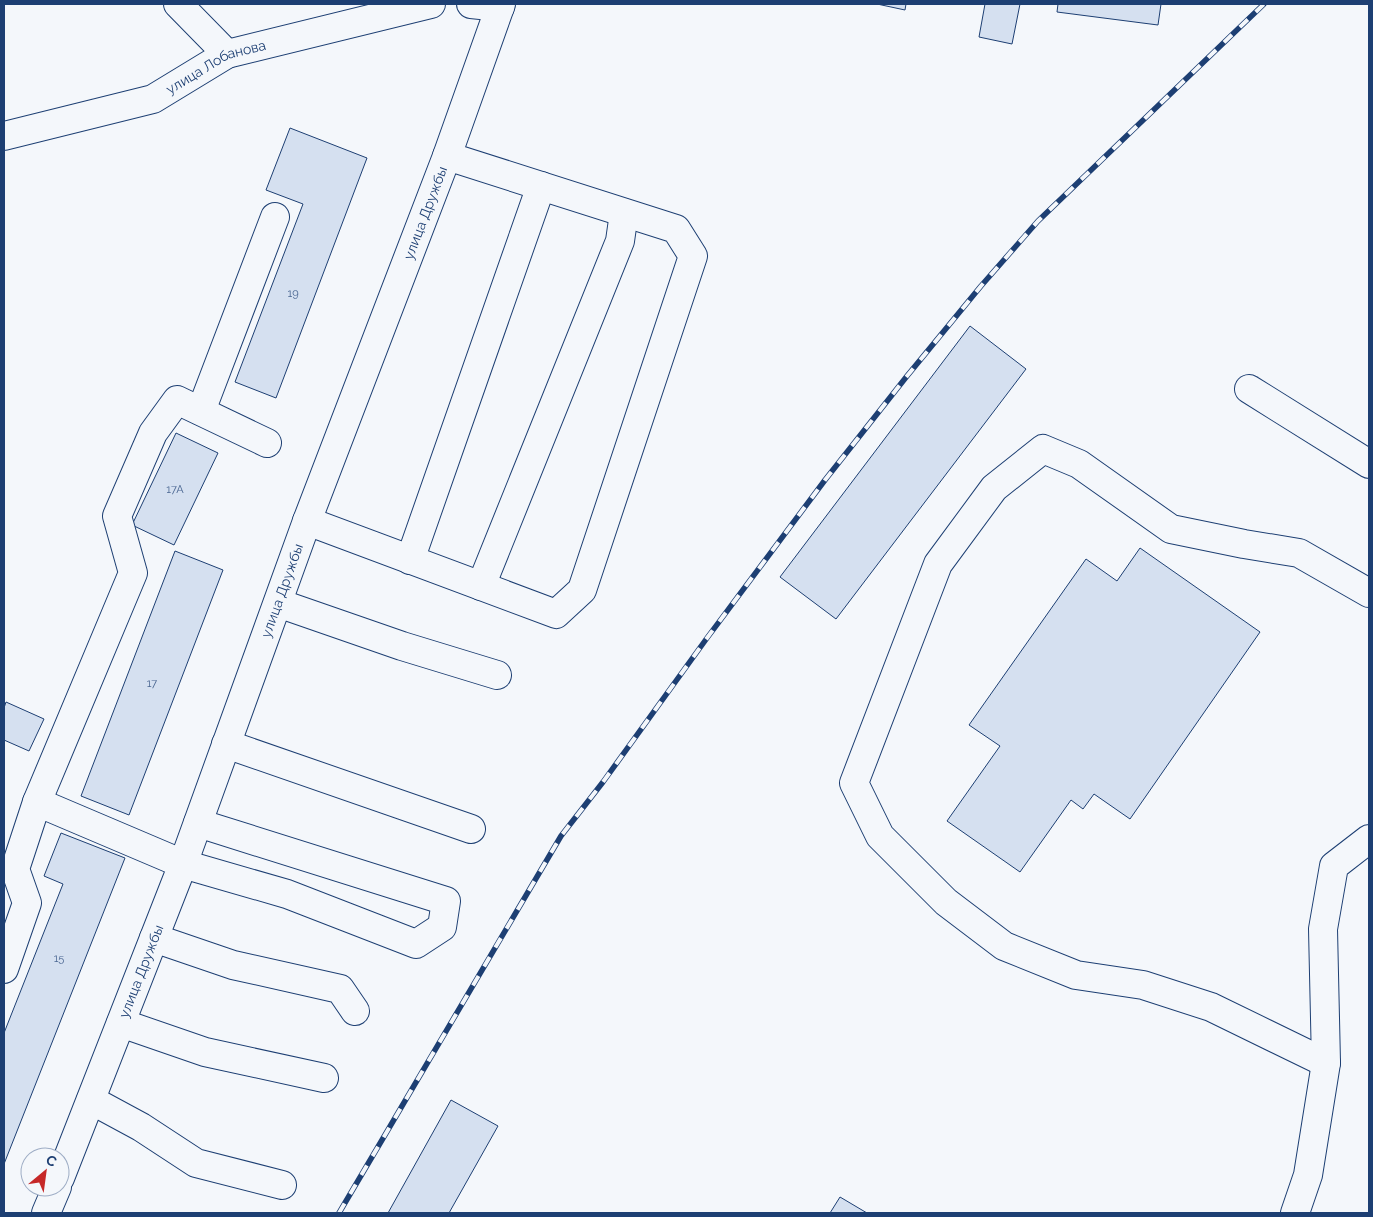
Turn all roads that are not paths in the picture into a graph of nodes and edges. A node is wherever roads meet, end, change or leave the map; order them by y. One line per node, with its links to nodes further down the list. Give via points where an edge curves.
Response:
1 (178, 4): 5 (street)
2 (432, 4): 5 (street, улица Лобанова)
3 (471, 4): 4 (street)
4 (501, 5): 7 (street, улица Дружбы)
5 (227, 54): 6 (street, улица Лобанова, via 153,99)
6 (4, 136)
7 (447, 156): 8 (street); 15 (street, улица Дружбы)
8 (541, 186): 9 (street); 16 (street)
9 (624, 212): 17 (street, via 620,241); 17 (street, via 676,229 693,256 582,590 556,614)
10 (275, 217): 12 (street)
11 (1249, 389): 14 (street)
12 (201, 411): 13 (street); 22 (street, via 177,400 154,433 117,516 133,572)
13 (267, 443)
14 (1369, 464)
15 (307, 521): 16 (street); 19 (street, улица Дружбы)
16 (410, 560): 17 (street)
17 (481, 586)
18 (1369, 593): 31 (street, via 1300,553 1171,529 1079,464 1043,449 994,488 938,564 854,783 880,836 946,902 1004,946 1076,975 1143,985 1211,1007)
19 (278, 603): 20 (street); 21 (street, улица Дружбы)
20 (497, 675)
21 (226, 744): 23 (street, улица Дружбы); 24 (street)
22 (36, 802): 26 (street); 28 (street, via 14,869 27,903)
23 (198, 823): 26 (street, улица Дружбы); 26 (street, via 446,901 442,927 416,944 287,894)
24 (471, 829)
25 (1369, 839): 31 (street, via 1334,866 1323,929)
26 (183, 864): 27 (street, улица Дружбы)
27 (154, 938): 29 (street, via 233,965 340,989); 30 (street, улица Дружбы)
28 (4, 969)
29 (355, 1011)
30 (121, 1024): 32 (street, via 205,1052); 33 (street, улица Дружбы)
31 (1326, 1063): 38 (street, via 1308,1175)
32 (324, 1078)
33 (91, 1100): 34 (street, улица Дружбы); 35 (street, via 141,1126 196,1163)
34 (70, 1153)
35 (282, 1185)
36 (53, 1197): 37 (street)
37 (46, 1213)
38 (1295, 1213)

